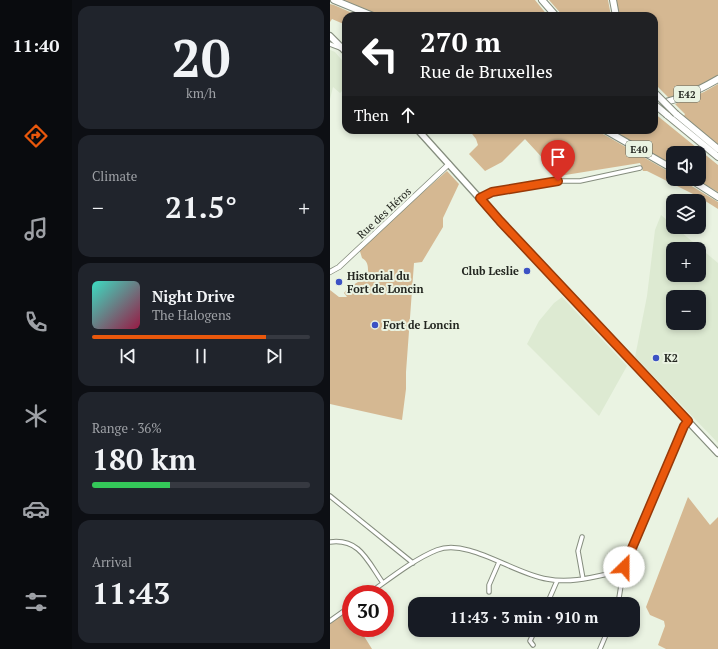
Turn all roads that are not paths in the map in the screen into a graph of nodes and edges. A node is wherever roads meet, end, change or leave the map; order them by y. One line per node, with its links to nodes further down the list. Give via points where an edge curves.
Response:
1 (334, 0): 4 (highway)
2 (542, 0): 5 (highway)
3 (613, 0): 6 (highway)
4 (363, 12)
5 (552, 12)
6 (615, 12)
7 (330, 36): 9 (main road)
8 (330, 44): 10 (street)
9 (342, 48)
10 (342, 49)
11 (718, 79): 13 (highway, E42, via 684,96)
12 (658, 96): 17 (highway, bridge)
13 (658, 104)
14 (658, 107): 18 (highway, bridge)
15 (422, 134): 19 (main road)
16 (612, 134): 20 (highway, E40)
17 (718, 149)
18 (718, 157)
19 (449, 164): 24 (main road); 25 (street, Rue des Héros, via 339,267)
20 (666, 165)
21 (640, 168): 24 (street, via 580,181 558,181 492,192)
22 (701, 186): 23 (highway)
23 (718, 197)
24 (480, 198): 26 (main road)
25 (330, 272)
26 (688, 421): 27 (main road); 33 (street)
27 (718, 453)
28 (330, 496): 32 (street)
29 (582, 537): 34 (street, via 578,551)
30 (330, 542): 36 (street, via 339,541 354,545)
31 (499, 562): 32 (street, via 470,550 454,547 438,550); 35 (street, via 533,577); 38 (street, via 489,585)
32 (413, 563): 36 (street)
33 (622, 571): 34 (street); 40 (street)
34 (583, 579): 35 (street)
35 (557, 581): 39 (street)
36 (383, 583): 37 (street)
37 (380, 585)
38 (489, 592)
39 (550, 597)
40 (619, 597)
41 (342, 612): 42 (street)
42 (330, 621)
43 (532, 637): 45 (street, via 530,641)
44 (605, 637): 46 (street)
45 (533, 645)
46 (600, 649)

